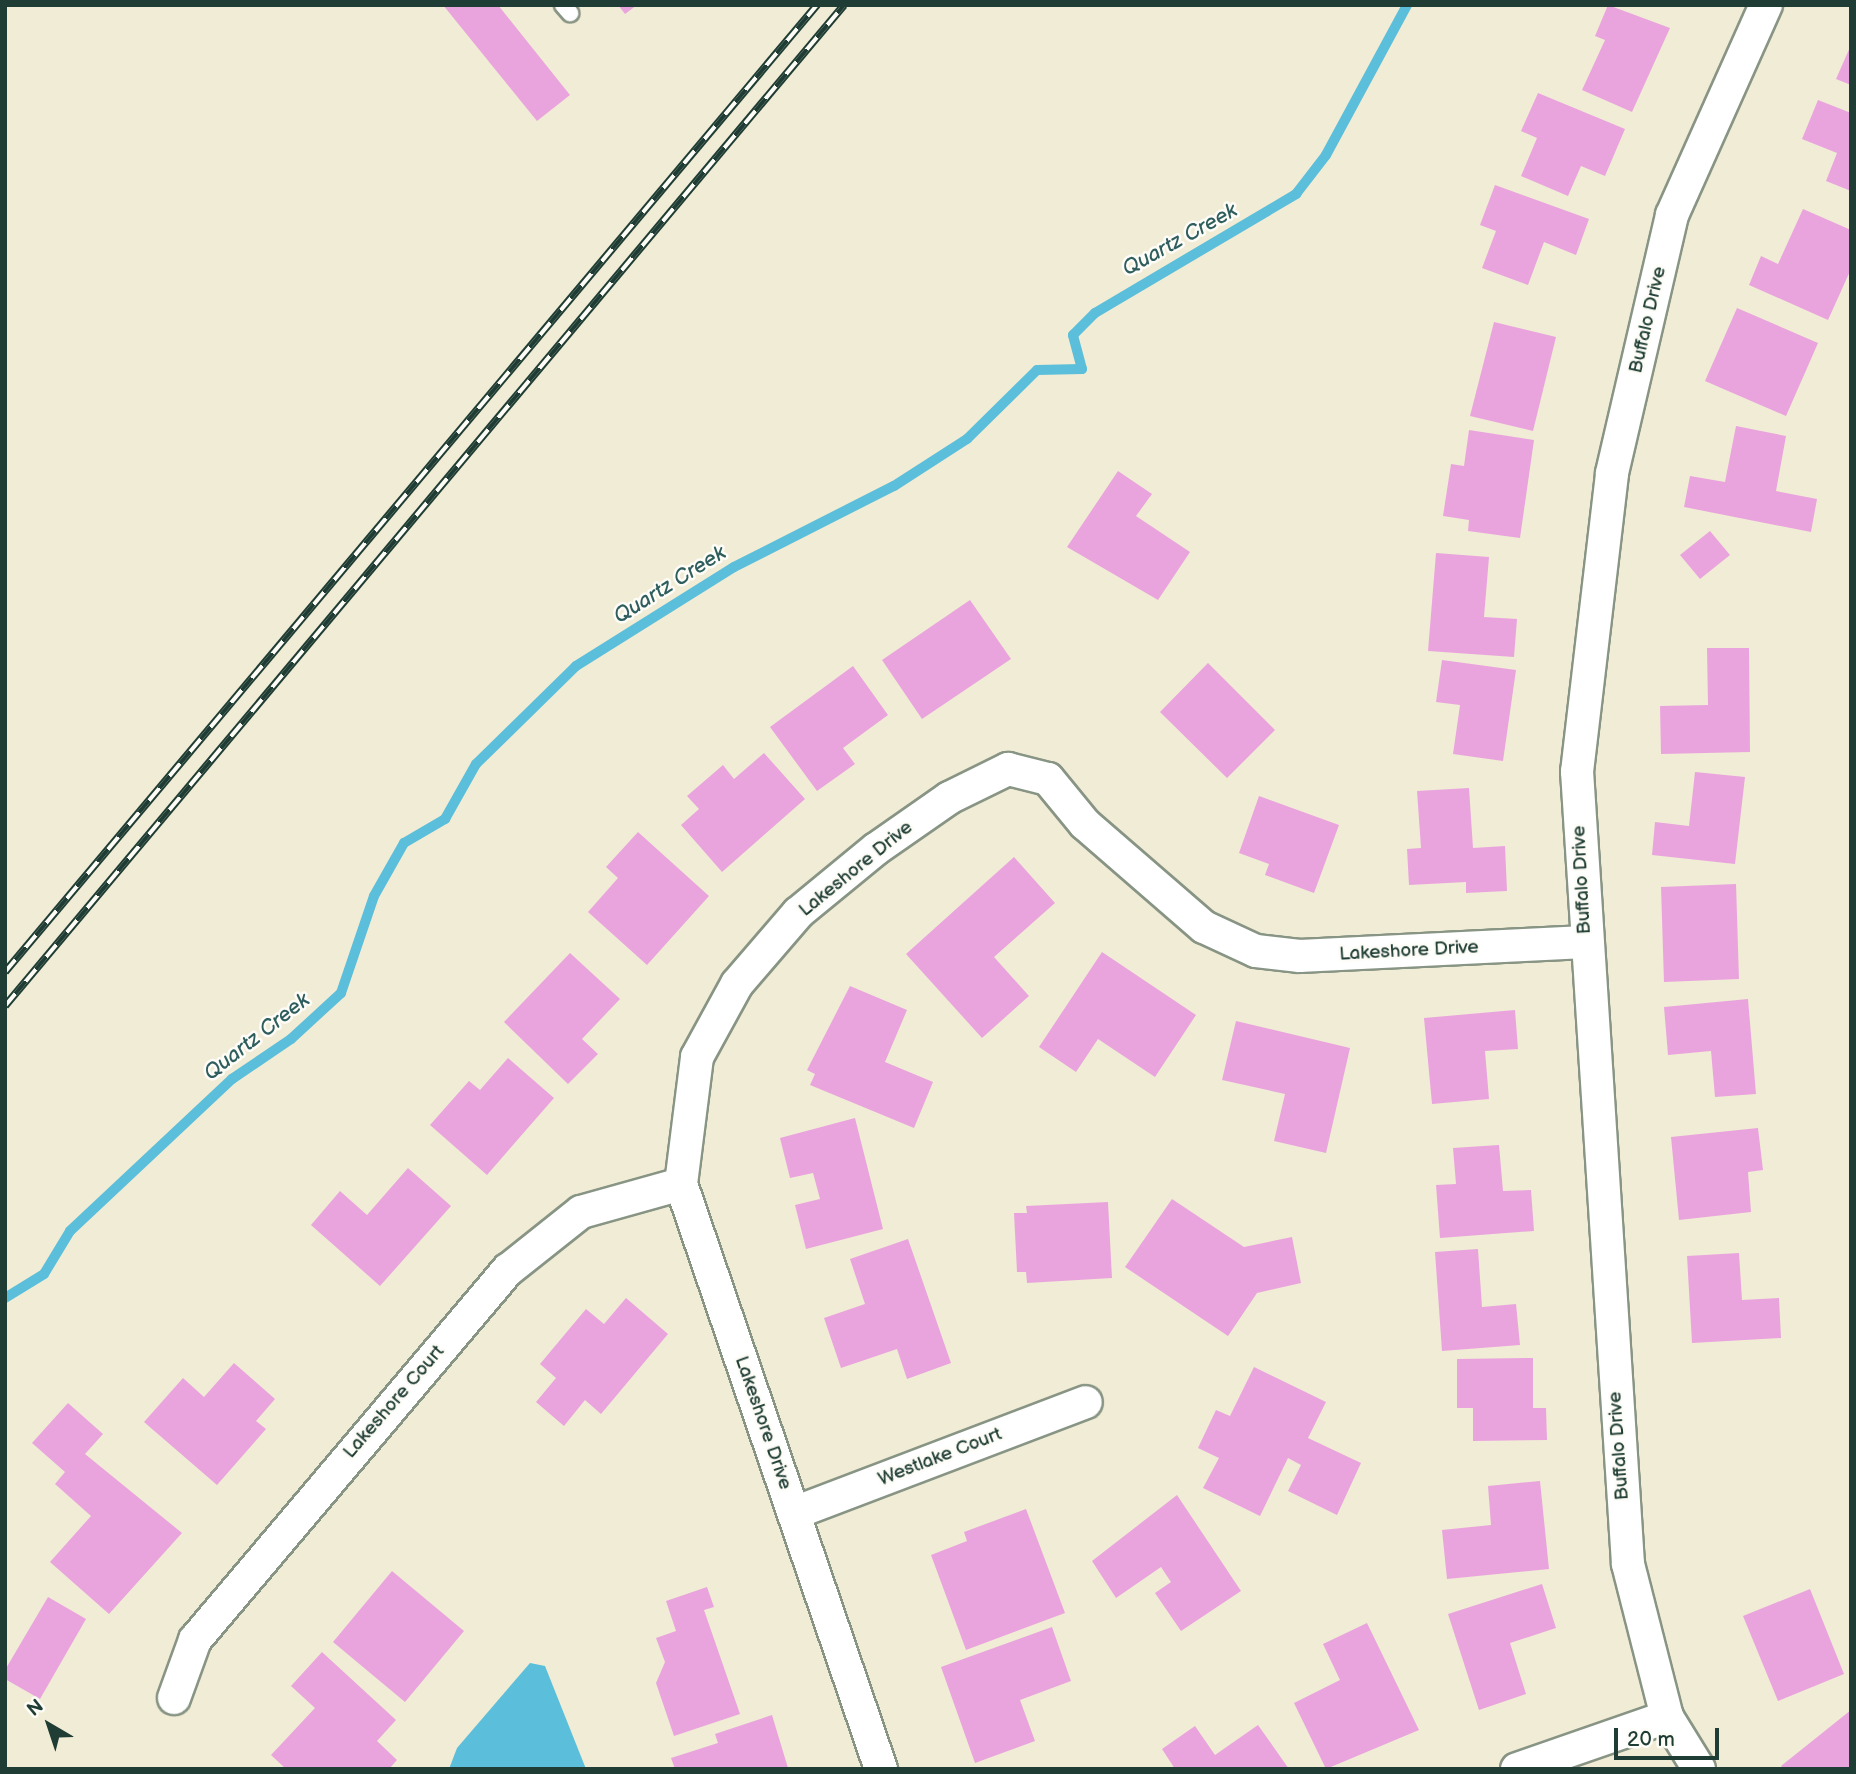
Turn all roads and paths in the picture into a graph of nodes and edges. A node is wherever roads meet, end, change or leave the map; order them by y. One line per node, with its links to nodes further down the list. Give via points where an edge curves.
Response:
1 (1766, 5): 2 (street, Buffalo Drive, via 1672,215 1612,473 1577,772)
2 (1585, 942): 3 (street, Lakeshore Drive, via 1300,956 1256,951 1203,927 1085,824 1048,779 1008,769 948,798 876,849 798,913 737,984 696,1057); 7 (street, Buffalo Drive, via 1628,1564)
3 (681, 1184): 5 (street, Lakeshore Drive); 6 (street, Lakeshore Court, via 581,1212 508,1270 195,1640)
4 (1086, 1402): 5 (street, Westlake Court)
5 (794, 1513): 8 (street, Lakeshore Drive)
6 (174, 1698)
7 (1667, 1717): 9 (street); 10 (street, Buffalo Drive)
8 (881, 1769)
9 (1517, 1769)
10 (1699, 1769)

